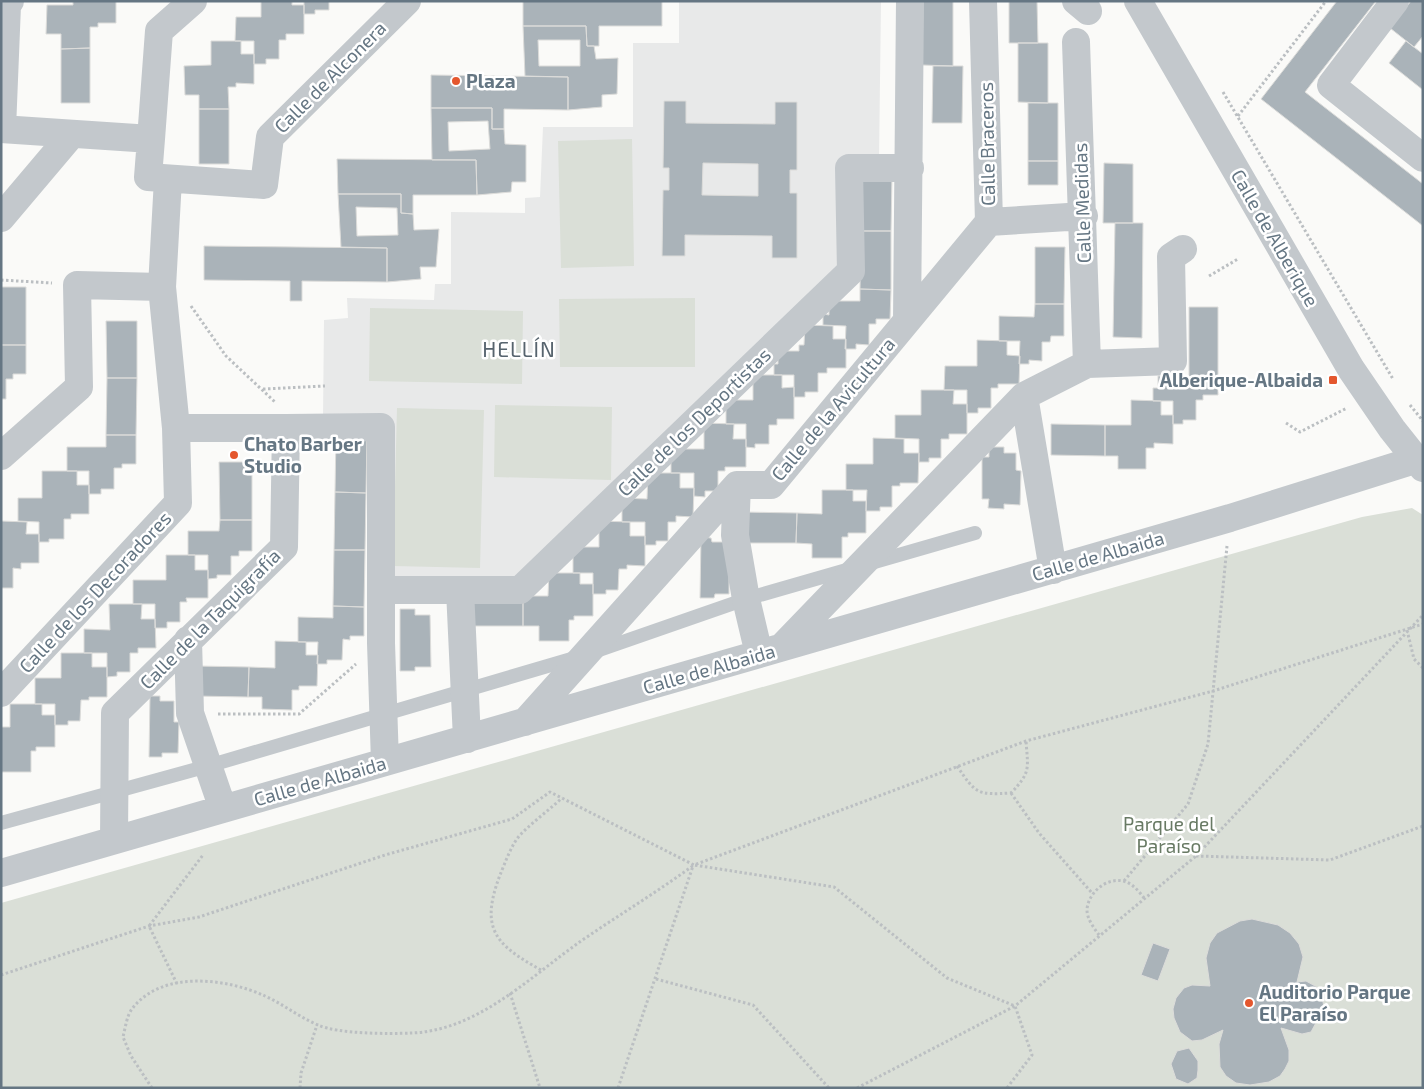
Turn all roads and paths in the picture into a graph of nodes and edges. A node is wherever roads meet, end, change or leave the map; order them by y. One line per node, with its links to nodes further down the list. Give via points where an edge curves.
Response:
1 (10, 1): 12 (street, via 7,4)
2 (193, 1): 14 (street, via 159,31)
3 (407, 1): 17 (street, Calle de Alconera, via 270,137 264,185)
4 (910, 1): 16 (street)
5 (984, 1): 20 (street, Calle Braceros)
6 (1138, 1): 32 (street, Calle de Alberique)
7 (1326, 1): 11 (path)
8 (1395, 1): 15 (street, via 1331,86)
9 (1076, 42): 18 (street, Calle Medidas)
10 (1223, 91): 11 (path)
11 (1238, 116): 32 (path, via 1394,382)
12 (2, 129): 13 (street)
13 (72, 134): 14 (street); 19 (street)
14 (151, 139): 17 (street, Calle de Alconera, via 148,177)
15 (1423, 158)
16 (910, 168): 27 (street); 46 (street, Calle de los Deportistas, via 849,168 851,271 520,590)
17 (168, 179): 26 (street, Calle de los Decoradores)
18 (1084, 216): 20 (street, Calle Braceros); 28 (street, Calle Medidas)
19 (1, 218)
20 (989, 222): 27 (street, Calle de la Avicultura)
21 (1183, 249): 28 (street, via 1171,257 1173,360)
22 (1238, 259): 23 (path)
23 (1209, 276)
24 (1, 280): 25 (path)
25 (77, 285): 26 (street); 38 (street, via 79,387)
26 (162, 287): 30 (path, via 183,295 226,356); 36 (street, Calle de los Decoradores)
27 (907, 320): 40 (street, Calle de la Avicultura, via 771,485)
28 (1087, 364): 31 (street)
29 (325, 386): 30 (path)
30 (262, 389): 37 (path, via 288,413)
31 (1024, 396): 43 (street); 44 (street)
32 (1369, 396): 35 (path, via 1300,432); 39 (street, Calle de Alberique)
33 (1405, 400): 34 (path)
34 (1423, 421)
35 (1286, 423)
36 (176, 428): 37 (street); 58 (street, Calle de los Decoradores, via 178,503)
37 (286, 428): 45 (street, via 381,427); 51 (street, Calle de la Taquigrafía, via 284,547)
38 (1, 456)
39 (1419, 464): 41 (street, Calle de Albaida)
40 (737, 485): 47 (street, via 735,535); 54 (street)
41 (1230, 518): 44 (street, Calle de Albaida); 57 (path)
42 (975, 533): 43 (lane)
43 (858, 568): 47 (lane); 53 (street)
44 (1053, 570): 53 (street, Calle de Albaida)
45 (381, 590): 46 (street, Calle de los Deportistas); 52 (street)
46 (460, 590): 56 (street)
47 (746, 599): 53 (street); 54 (lane)
48 (1423, 615): 50 (path)
49 (1423, 624): 50 (path)
50 (1407, 630): 55 (path, via 1414,659); 57 (path); 75 (path)
51 (188, 640): 59 (street); 67 (street, Calle de la Taquigrafía, via 115,713)
52 (380, 642): 59 (path, via 299,714); 60 (street)
53 (770, 651): 61 (street, Calle de Albaida)
54 (585, 655): 56 (lane); 61 (street)
55 (1423, 668)
56 (464, 690): 60 (lane); 62 (street)
57 (1213, 691): 63 (path); 78 (path, via 1208,744 1188,804)
58 (1, 693)
59 (190, 713): 65 (street)
60 (384, 715): 64 (street); 65 (lane)
61 (525, 722): 62 (street, Calle de Albaida)
62 (467, 738): 64 (street, Calle de Albaida)
63 (1026, 741): 66 (path); 68 (path, via 1028,769)
64 (385, 762): 70 (street, Calle de Albaida)
65 (208, 766): 67 (lane); 70 (street)
66 (957, 766): 68 (path, via 969,784 983,794); 76 (path)
67 (114, 792): 71 (lane); 73 (street, Calle de la Taquigrafía)
68 (1011, 793): 79 (path, via 1039,833)
69 (562, 798): 76 (path); 81 (path, via 550,792 512,819 358,864 199,917); 83 (path, via 520,835 491,899 490,921 502,943 516,956)
70 (223, 809): 73 (street, Calle de Albaida)
71 (1, 823)
72 (1423, 826): 75 (path, via 1330,860)
73 (114, 840): 77 (street, Calle de Albaida)
74 (202, 855): 81 (path)
75 (1196, 856): 80 (path)
76 (694, 865): 83 (path); 85 (path); 88 (path, via 834,887 947,978)
77 (1, 873)
78 (1124, 880): 79 (path, via 1108,881); 80 (path)
79 (1092, 893): 82 (path, via 1087,911 1091,925)
80 (1144, 898): 82 (path)
81 (149, 926): 84 (path); 86 (path)
82 (1099, 935): 88 (path)
83 (541, 970): 87 (path)
84 (1, 975)
85 (656, 980): 93 (path); 94 (path, via 753,1005)
86 (177, 984): 89 (path, via 199,980 235,985 265,996); 90 (path, via 155,988 131,1009 123,1037)
87 (510, 994): 89 (path, via 487,1010 449,1026 413,1034 363,1032); 92 (path)
88 (1015, 1006): 95 (path); 96 (path, via 1032,1055)
89 (318, 1025): 91 (path, via 301,1073)
90 (152, 1088)
91 (300, 1088)
92 (540, 1088)
93 (618, 1088)
94 (829, 1088)
95 (856, 1088)
96 (1007, 1088)

